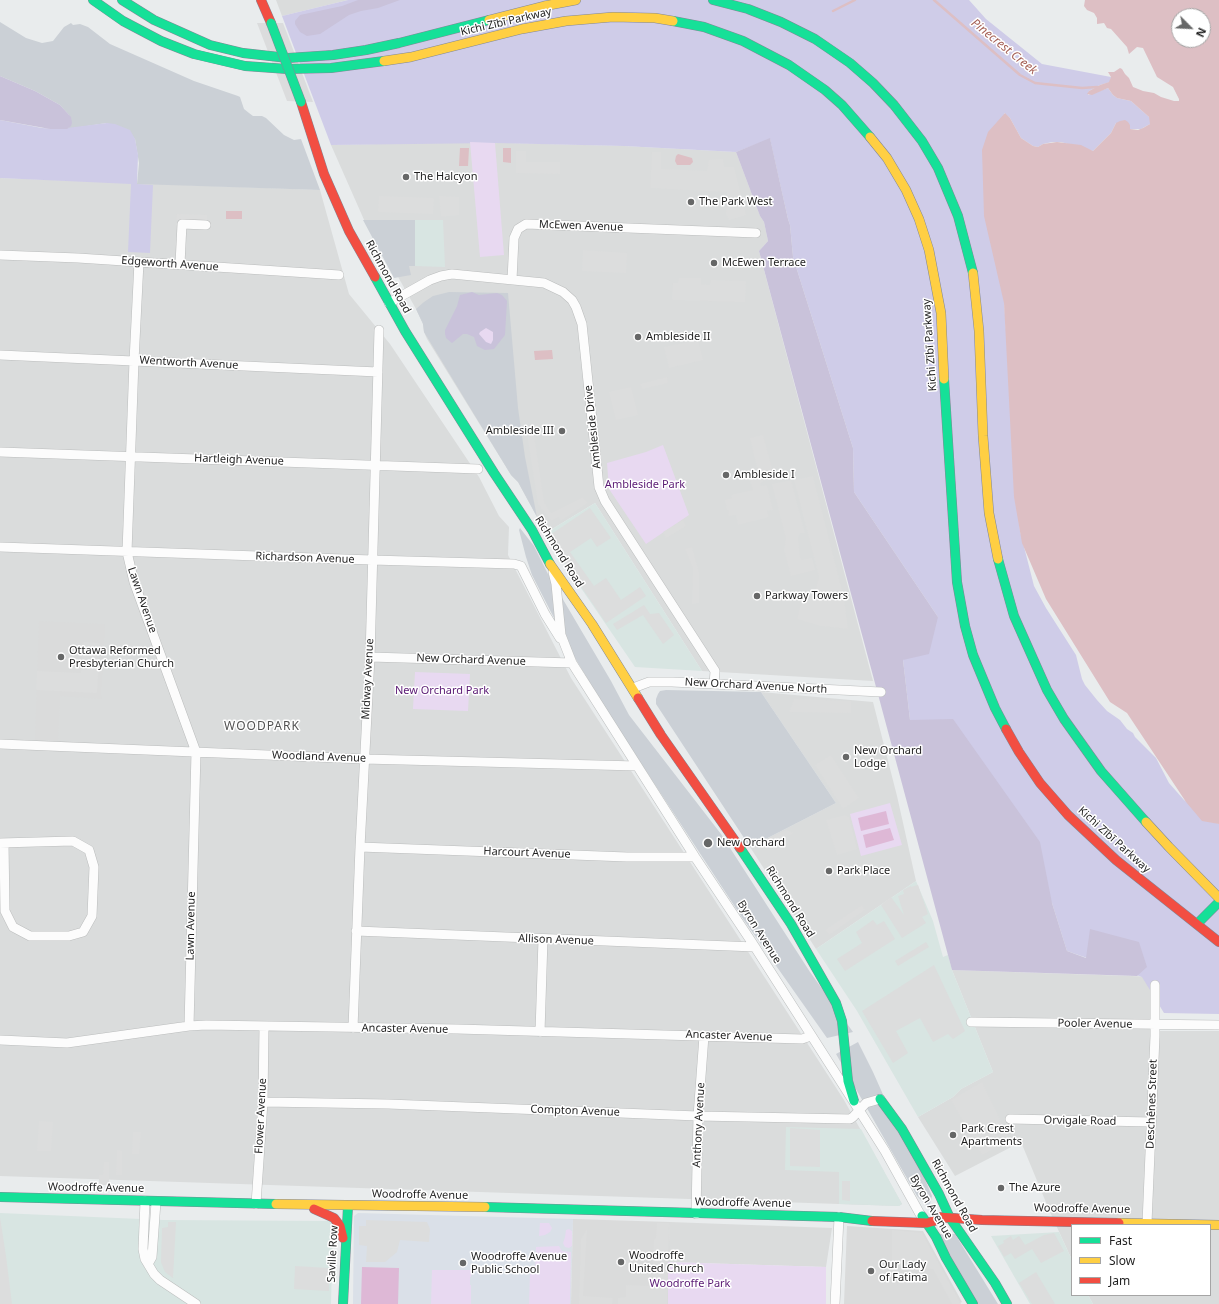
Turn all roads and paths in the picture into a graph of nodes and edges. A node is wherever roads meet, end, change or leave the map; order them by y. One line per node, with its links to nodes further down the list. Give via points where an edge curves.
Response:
1 (93, 0): 41 (main road, Kichi Zībī Parkway, via 123,21 161,41 194,54 245,66 287,69 375,63 550,23 598,18 655,18 704,27 743,41 790,65 825,90 863,128 887,158 906,190 929,250 941,314 957,582 973,654 992,703 1019,752 1040,783 1068,815 1116,860)
2 (122, 0): 4 (main road, Kichi Zībī Parkway, via 166,26 210,45 243,53 288,58 366,50)
3 (262, 0): 13 (main road, Richmond Road, bridge, via 301,102 324,174 349,231)
4 (576, 0)
5 (713, 0): 39 (main road, via 772,18 803,32 833,51 861,72 886,96 915,131 933,159 958,216 974,277 988,505 997,557 1014,616 1047,690 1101,771)
6 (206, 225): 10 (street, via 182,224)
7 (756, 233): 12 (street, McEwen Avenue, via 526,224 518,230 514,238)
8 (0, 255): 9 (street, Edgeworth Avenue)
9 (139, 262): 10 (street, Edgeworth Avenue); 16 (street, Lawn Avenue)
10 (180, 264): 11 (street, Edgeworth Avenue)
11 (339, 275)
12 (512, 280): 13 (street, via 446,275 425,282); 29 (street, Ambleside Drive, via 551,285 567,296 576,307 582,324 599,487 605,501 715,671)
13 (389, 303): 25 (main road, Richmond Road, via 411,342 532,530)
14 (379, 330): 17 (street, Midway Avenue)
15 (0, 355): 16 (street, Wentworth Avenue)
16 (134, 361): 17 (street, Wentworth Avenue); 19 (street, Lawn Avenue)
17 (378, 372): 20 (street, Midway Avenue)
18 (0, 452): 19 (street, Hartleigh Avenue)
19 (130, 457): 20 (street, Hartleigh Avenue); 23 (street, Lawn Avenue)
20 (375, 465): 21 (street, Hartleigh Avenue); 24 (street, Midway Avenue)
21 (478, 469)
22 (0, 547): 23 (street, Richardson Avenue)
23 (128, 552): 24 (street, Richardson Avenue); 33 (street, Lawn Avenue, via 134,582)
24 (372, 560): 26 (street, Richardson Avenue, via 521,566); 27 (street, Midway Avenue)
25 (550, 563): 26 (street, Byron Avenue, via 556,584); 30 (main road, Richmond Road)
26 (564, 645): 28 (street, Byron Avenue)
27 (370, 657): 28 (street, New Orchard Avenue); 34 (street, Midway Avenue)
28 (572, 663): 35 (street, Byron Avenue)
29 (714, 684): 30 (street, New Orchard Avenue North, via 648,682); 31 (street, New Orchard Avenue North)
30 (633, 688): 58 (main road, Richmond Road, via 661,735 791,924 836,1003 842,1020 848,1081)
31 (881, 692)
32 (0, 744): 33 (street, Woodland Avenue)
33 (196, 752): 34 (street, Woodland Avenue); 50 (street, Lawn Avenue)
34 (364, 759): 35 (street, Woodland Avenue); 37 (street, Midway Avenue)
35 (637, 766): 38 (street, Byron Avenue)
36 (2, 843): 36 (street, via 5,911 12,927 30,936 69,936 83,932 92,916 94,867 89,850 73,841)
37 (360, 847): 38 (street, Harcourt Avenue, via 627,857); 42 (street, Midway Avenue)
38 (695, 857): 45 (street, Byron Avenue)
39 (1219, 898)
40 (1219, 904): 41 (main road, via 1216,904)
41 (1197, 924): 44 (main road, Kichi Zībī Parkway, via 1207,928)
42 (356, 931): 43 (street, Allison Avenue); 52 (street, Midway Avenue)
43 (542, 939): 45 (street, Allison Avenue); 53 (street)
44 (1219, 942)
45 (755, 947): 55 (street, Byron Avenue)
46 (1155, 985): 48 (street, Deschênes Street)
47 (971, 1022): 48 (street, Pooler Avenue)
48 (1155, 1024): 49 (street, Pooler Avenue); 63 (street, Deschênes Street)
49 (1219, 1025)
50 (189, 1026): 51 (street, Ancaster Avenue); 56 (street, Ancaster Avenue, via 67,1043)
51 (264, 1027): 52 (street, Ancaster Avenue); 59 (street, Flower Avenue)
52 (353, 1028): 53 (street, Ancaster Avenue)
53 (540, 1032): 54 (street, Ancaster Avenue)
54 (704, 1036): 55 (street, Ancaster Avenue, via 804,1039); 61 (street, Anthony Avenue)
55 (812, 1036): 58 (street, Byron Avenue)
56 (0, 1040)
57 (880, 1099): 60 (street, Compton Avenue, via 866,1103); 73 (main road, Richmond Road, via 902,1129 939,1194)
58 (854, 1101): 60 (street, Byron Avenue)
59 (263, 1102): 61 (street, Compton Avenue, via 388,1104); 67 (street, Flower Avenue)
60 (859, 1110): 61 (street, Compton Avenue, via 850,1119); 72 (street, Byron Avenue)
61 (698, 1116): 70 (street, Anthony Avenue)
62 (1010, 1119): 63 (street, Orvigale Road)
63 (1151, 1122): 74 (street, Deschênes Street)
64 (0, 1197): 65 (main road, Woodroffe Avenue)
65 (145, 1201): 66 (main road, Woodroffe Avenue); 77 (street, via 143,1249)
66 (156, 1202): 67 (main road, Woodroffe Avenue); 77 (street, via 152,1256)
67 (256, 1204): 68 (main road, Woodroffe Avenue)
68 (301, 1205): 69 (main road, Woodroffe Avenue); 76 (main road, via 325,1212 334,1218 340,1226)
69 (348, 1206): 70 (main road, Woodroffe Avenue); 76 (main road, Saville Row)
70 (696, 1214): 71 (main road, Woodroffe Avenue)
71 (839, 1217): 72 (main road, Woodroffe Avenue, via 860,1220); 80 (street)
72 (924, 1217): 73 (main road, Woodroffe Avenue); 81 (main road, Byron Avenue)
73 (948, 1218): 74 (main road, Woodroffe Avenue); 82 (main road, Richmond Road)
74 (1147, 1223): 75 (main road, Woodroffe Avenue)
75 (1183, 1224)
76 (346, 1250): 79 (main road, Saville Row)
77 (148, 1264): 78 (street, via 160,1280)
78 (196, 1304)
79 (343, 1304)
80 (835, 1304)
81 (974, 1304)
82 (1007, 1304)

